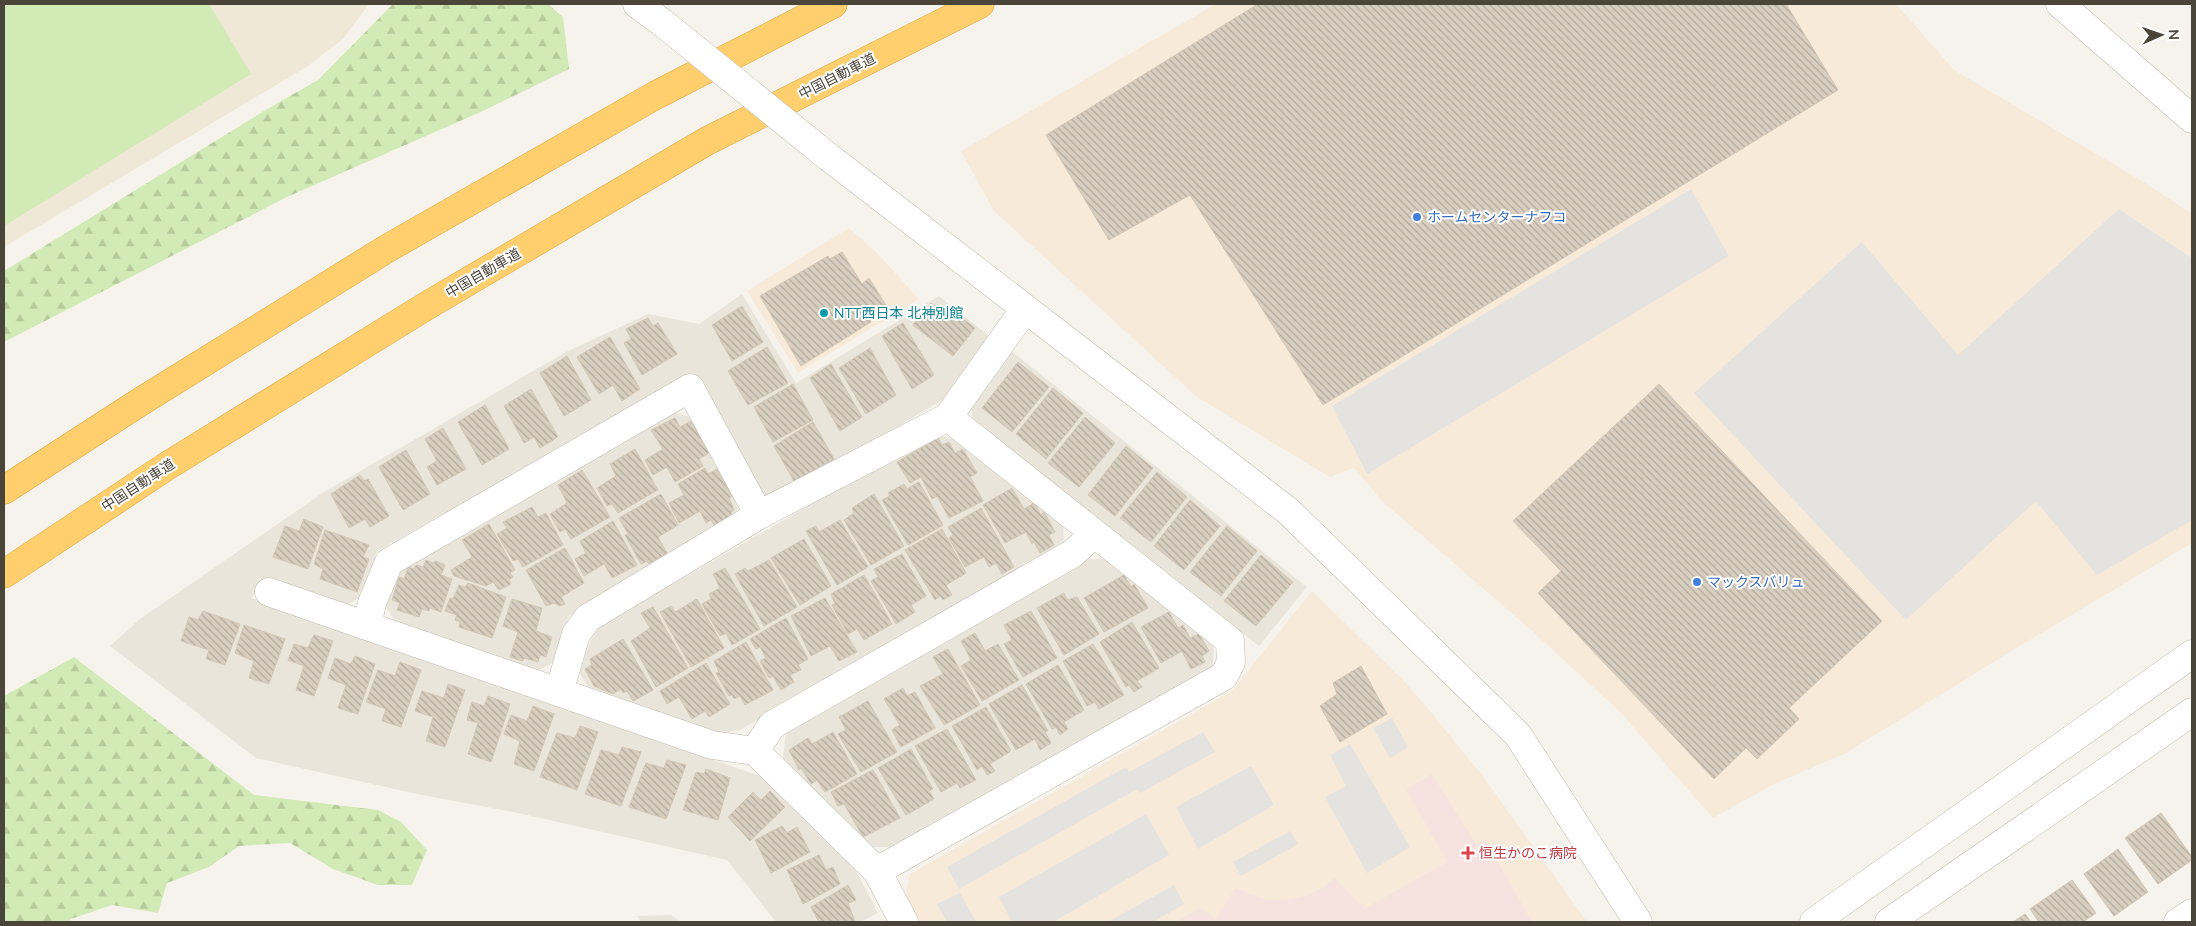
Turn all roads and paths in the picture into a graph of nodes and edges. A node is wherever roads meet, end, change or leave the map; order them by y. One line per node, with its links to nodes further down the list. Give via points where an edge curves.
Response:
1 (637, 4): 6 (street, bridge)
2 (833, 4): 8 (highway, via 656,95 388,248)
3 (980, 4): 11 (highway, 中国自動車道, via 707,141 166,466)
4 (2060, 4): 5 (street)
5 (2192, 119)
6 (1026, 309): 7 (street); 21 (street, via 1288,511 1518,735)
7 (948, 417): 9 (street); 10 (street)
8 (4, 490)
9 (759, 515): 13 (street, via 690,388 389,562 372,603); 15 (street, via 588,618 576,634)
10 (1094, 534): 17 (street, via 1072,554 772,725); 18 (street, via 1230,642 1231,662 1224,676)
11 (4, 574)
12 (269, 592): 13 (street)
13 (367, 626): 15 (street)
14 (2192, 654): 22 (street)
15 (559, 692): 17 (street, via 712,744)
16 (2192, 712): 23 (street)
17 (755, 751): 18 (street)
18 (877, 871): 20 (street)
19 (2192, 913): 24 (street)
20 (904, 922)
21 (1638, 922)
22 (1814, 922)
23 (1889, 922)
24 (2178, 922)

